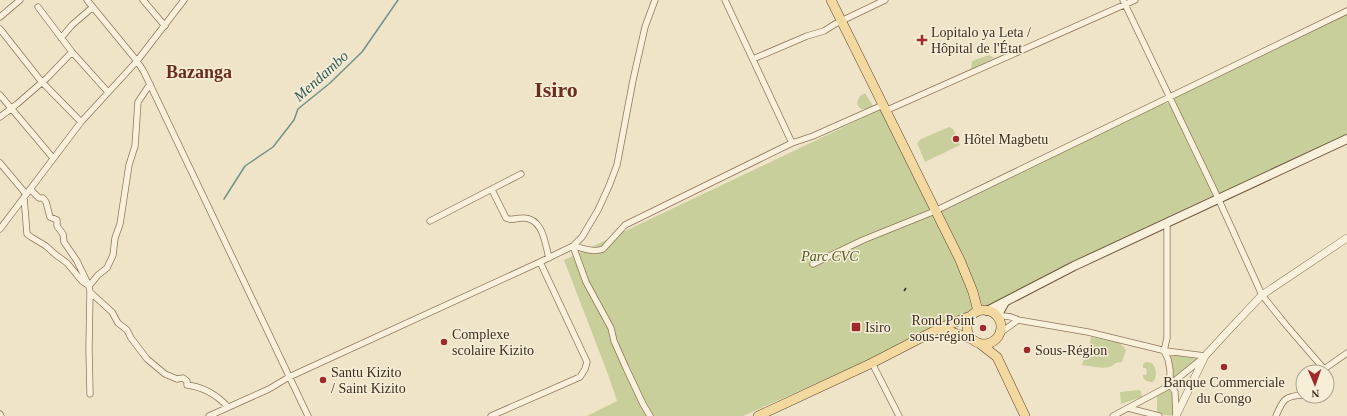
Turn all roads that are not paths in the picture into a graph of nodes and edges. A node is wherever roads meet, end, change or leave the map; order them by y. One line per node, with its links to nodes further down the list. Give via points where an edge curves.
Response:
1 (20, 0): 14 (street)
2 (87, 0): 12 (street)
3 (142, 0): 16 (street)
4 (184, 0): 16 (street)
5 (655, 0): 44 (street, via 645,27 617,165 592,222)
6 (725, 0): 20 (street)
7 (831, 0): 15 (main road)
8 (885, 0): 15 (street)
9 (1135, 0): 10 (street)
10 (1124, 2): 26 (street); 27 (street)
11 (38, 7): 18 (street)
12 (93, 7): 18 (street); 21 (street)
13 (1347, 11): 26 (street)
14 (0, 17)
15 (841, 21): 20 (street, via 824,31); 27 (main road)
16 (165, 26): 21 (street)
17 (0, 28): 22 (street)
18 (61, 38): 19 (street)
19 (72, 52): 22 (street); 24 (street)
20 (753, 59): 32 (street)
21 (137, 61): 23 (street); 24 (street)
22 (42, 81): 28 (street); 30 (street)
23 (150, 84): 48 (street, via 138,102 135,146 129,165 113,255 107,268 98,275); 64 (street)
24 (108, 92): 30 (street)
25 (0, 95): 28 (street)
26 (1169, 98): 38 (street); 39 (street)
27 (884, 108): 32 (street); 39 (main road)
28 (11, 109): 29 (street); 33 (street)
29 (0, 117)
30 (81, 122): 33 (street)
31 (1347, 139): 38 (main road)
32 (792, 143): 44 (street, via 625,225 603,249 591,250)
33 (53, 158): 37 (street)
34 (0, 163): 37 (street)
35 (521, 174): 36 (street)
36 (492, 190): 40 (street); 45 (street, via 506,218 529,218 538,225)
37 (26, 193): 42 (street); 48 (street, via 43,198 46,202 50,217 57,220 64,242 77,261); 48 (street, via 27,234 67,263)
38 (1218, 198): 41 (main road); 49 (street)
39 (935, 211): 47 (street, via 863,240); 51 (main road, via 960,260)
40 (430, 221)
41 (1167, 223): 50 (main road); 57 (street)
42 (0, 227)
43 (1347, 238): 49 (street)
44 (573, 246): 45 (street); 73 (street, via 586,282 611,328 614,341)
45 (549, 258): 46 (street)
46 (540, 262): 64 (street); 72 (street, via 587,362 585,369 580,377)
47 (813, 264)
48 (90, 289): 66 (street); 68 (street, via 112,312 118,323 127,330 155,367 177,379 187,380 187,385 204,389)
49 (1262, 295): 59 (street); 62 (street)
50 (1006, 301): 51 (main road); 52 (main road)
51 (979, 313): 52 (main road); 54 (main road); 56 (main road, via 967,323 967,332)
52 (997, 317): 53 (street, via 1008,316); 55 (main road, via 1000,324)
53 (1018, 320): 55 (street); 57 (street, via 1088,332)
54 (940, 328): 56 (main road); 61 (main road)
55 (999, 335): 56 (main road, via 992,342); 60 (main road)
56 (975, 341): 60 (main road)
57 (1164, 350): 59 (street); 65 (street, via 1170,370)
58 (1347, 354): 63 (street)
59 (1205, 356): 65 (street); 79 (street)
60 (997, 357): 76 (main road)
61 (872, 363): 74 (main road); 75 (street)
62 (1316, 364)
63 (1332, 364)
64 (289, 377): 68 (street); 71 (street)
65 (1170, 384): 69 (street); 79 (street, via 1175,392)
66 (90, 394)
67 (1295, 396): 80 (street, via 1289,396 1280,405)
68 (228, 407): 70 (street)
69 (1128, 408): 77 (street); 78 (street)
70 (209, 416)
71 (308, 416)
72 (491, 416)
73 (650, 416)
74 (758, 416)
75 (899, 416)
76 (1025, 416)
77 (1113, 416)
78 (1159, 416)
79 (1176, 416)
80 (1276, 416)

